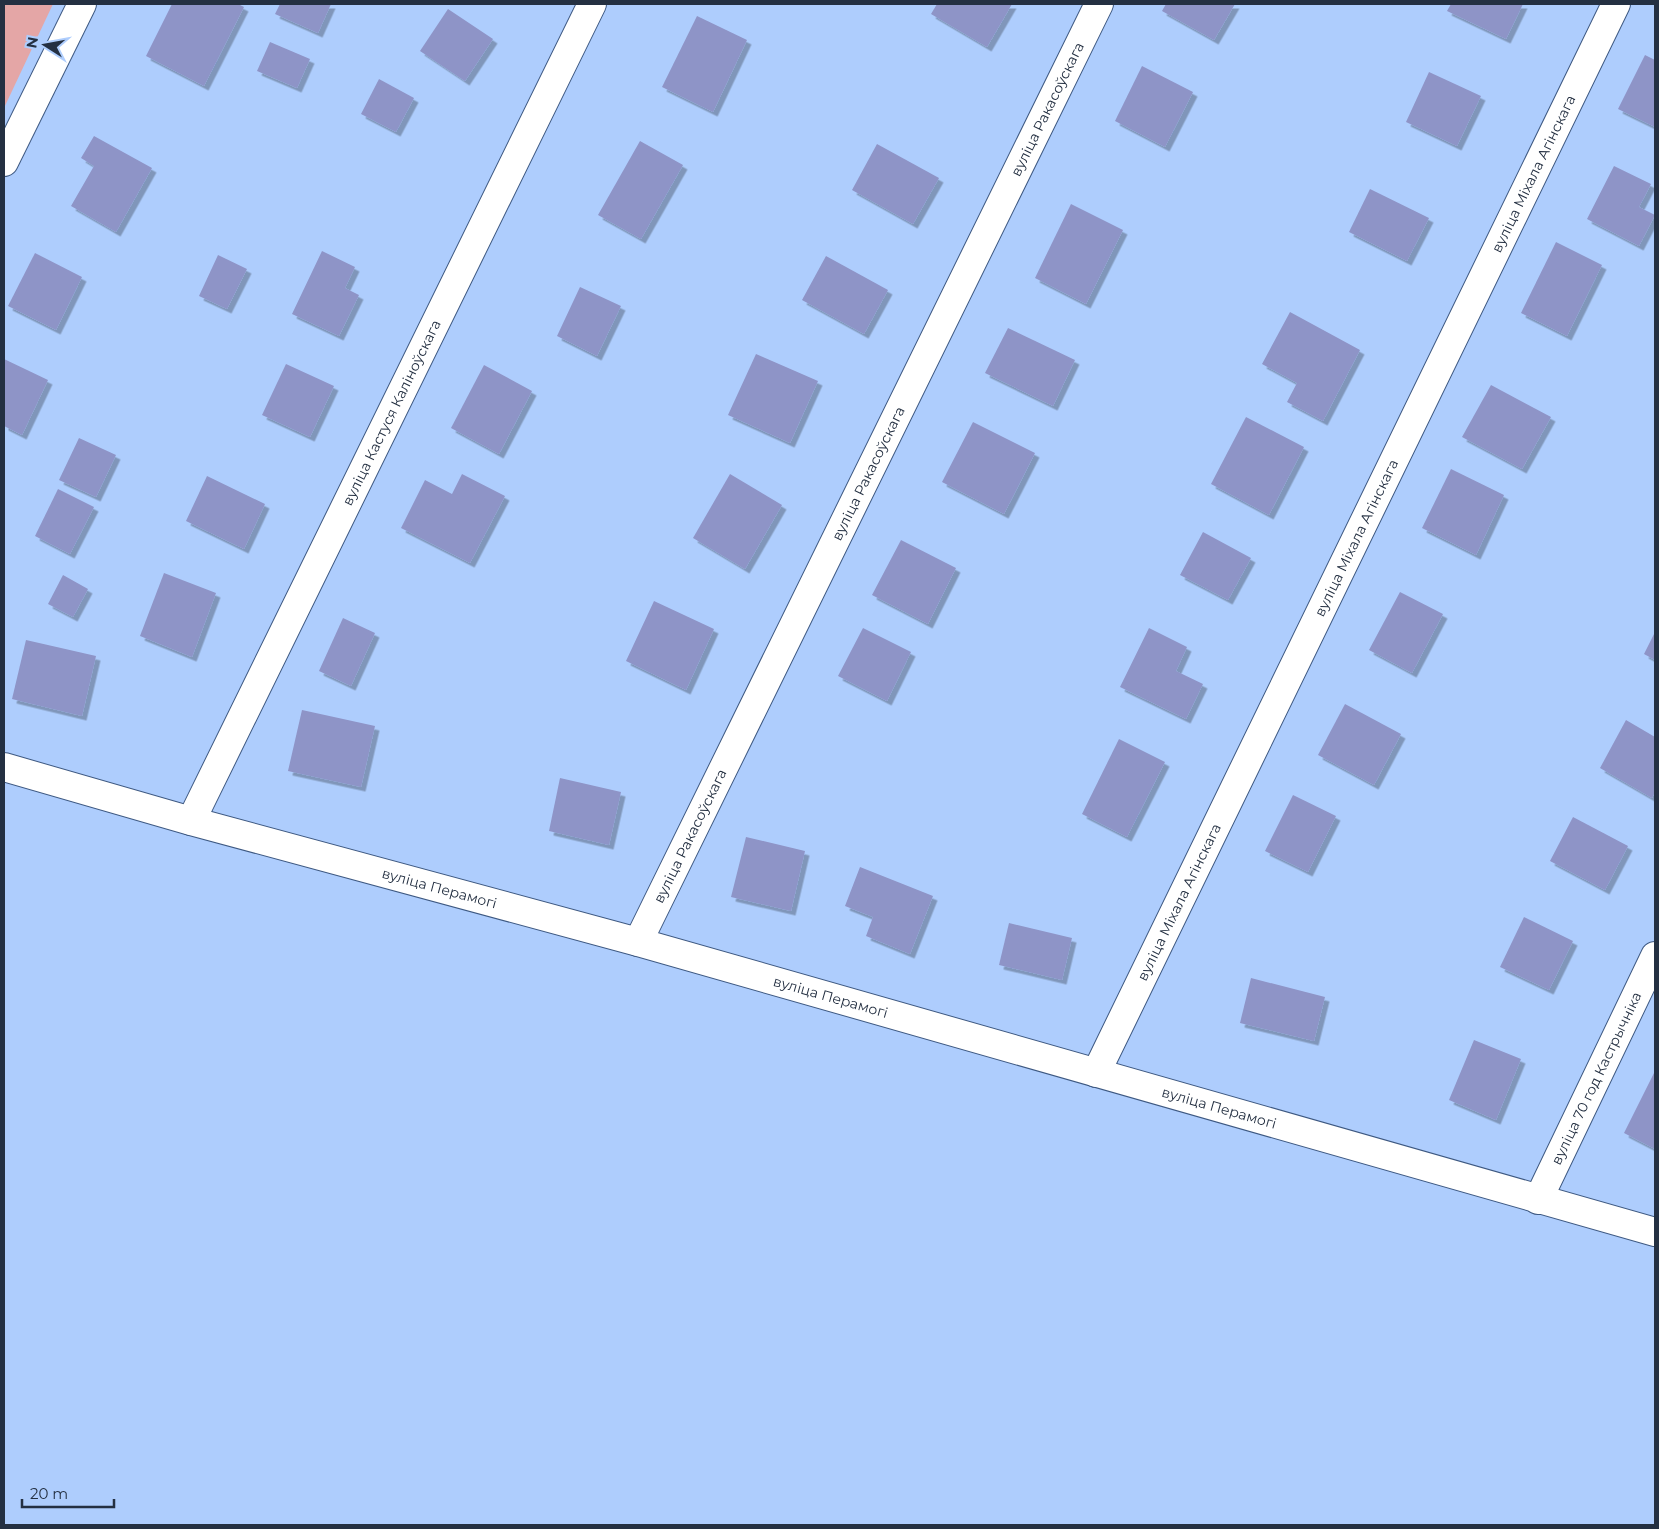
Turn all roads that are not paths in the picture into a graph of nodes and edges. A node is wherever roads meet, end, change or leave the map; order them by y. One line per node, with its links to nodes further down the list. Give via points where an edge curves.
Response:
1 (82, 4): 5 (street)
2 (592, 4): 7 (street, вуліца Кастуся Каліноўскага)
3 (1099, 4): 8 (street, вуліца Ракасоўскага)
4 (1616, 4): 10 (street, вуліца Міхала Агінскага)
5 (4, 162)
6 (4, 767): 7 (street, вуліца Перамогі)
7 (191, 821): 8 (street, вуліца Перамогі)
8 (638, 942): 10 (street, вуліца Перамогі)
9 (1655, 956): 11 (street, вуліца 70 год Кастрычніка)
10 (1096, 1072): 11 (street, вуліца Перамогі)
11 (1538, 1200): 12 (street, вуліца Перамогі)
12 (1655, 1232)

